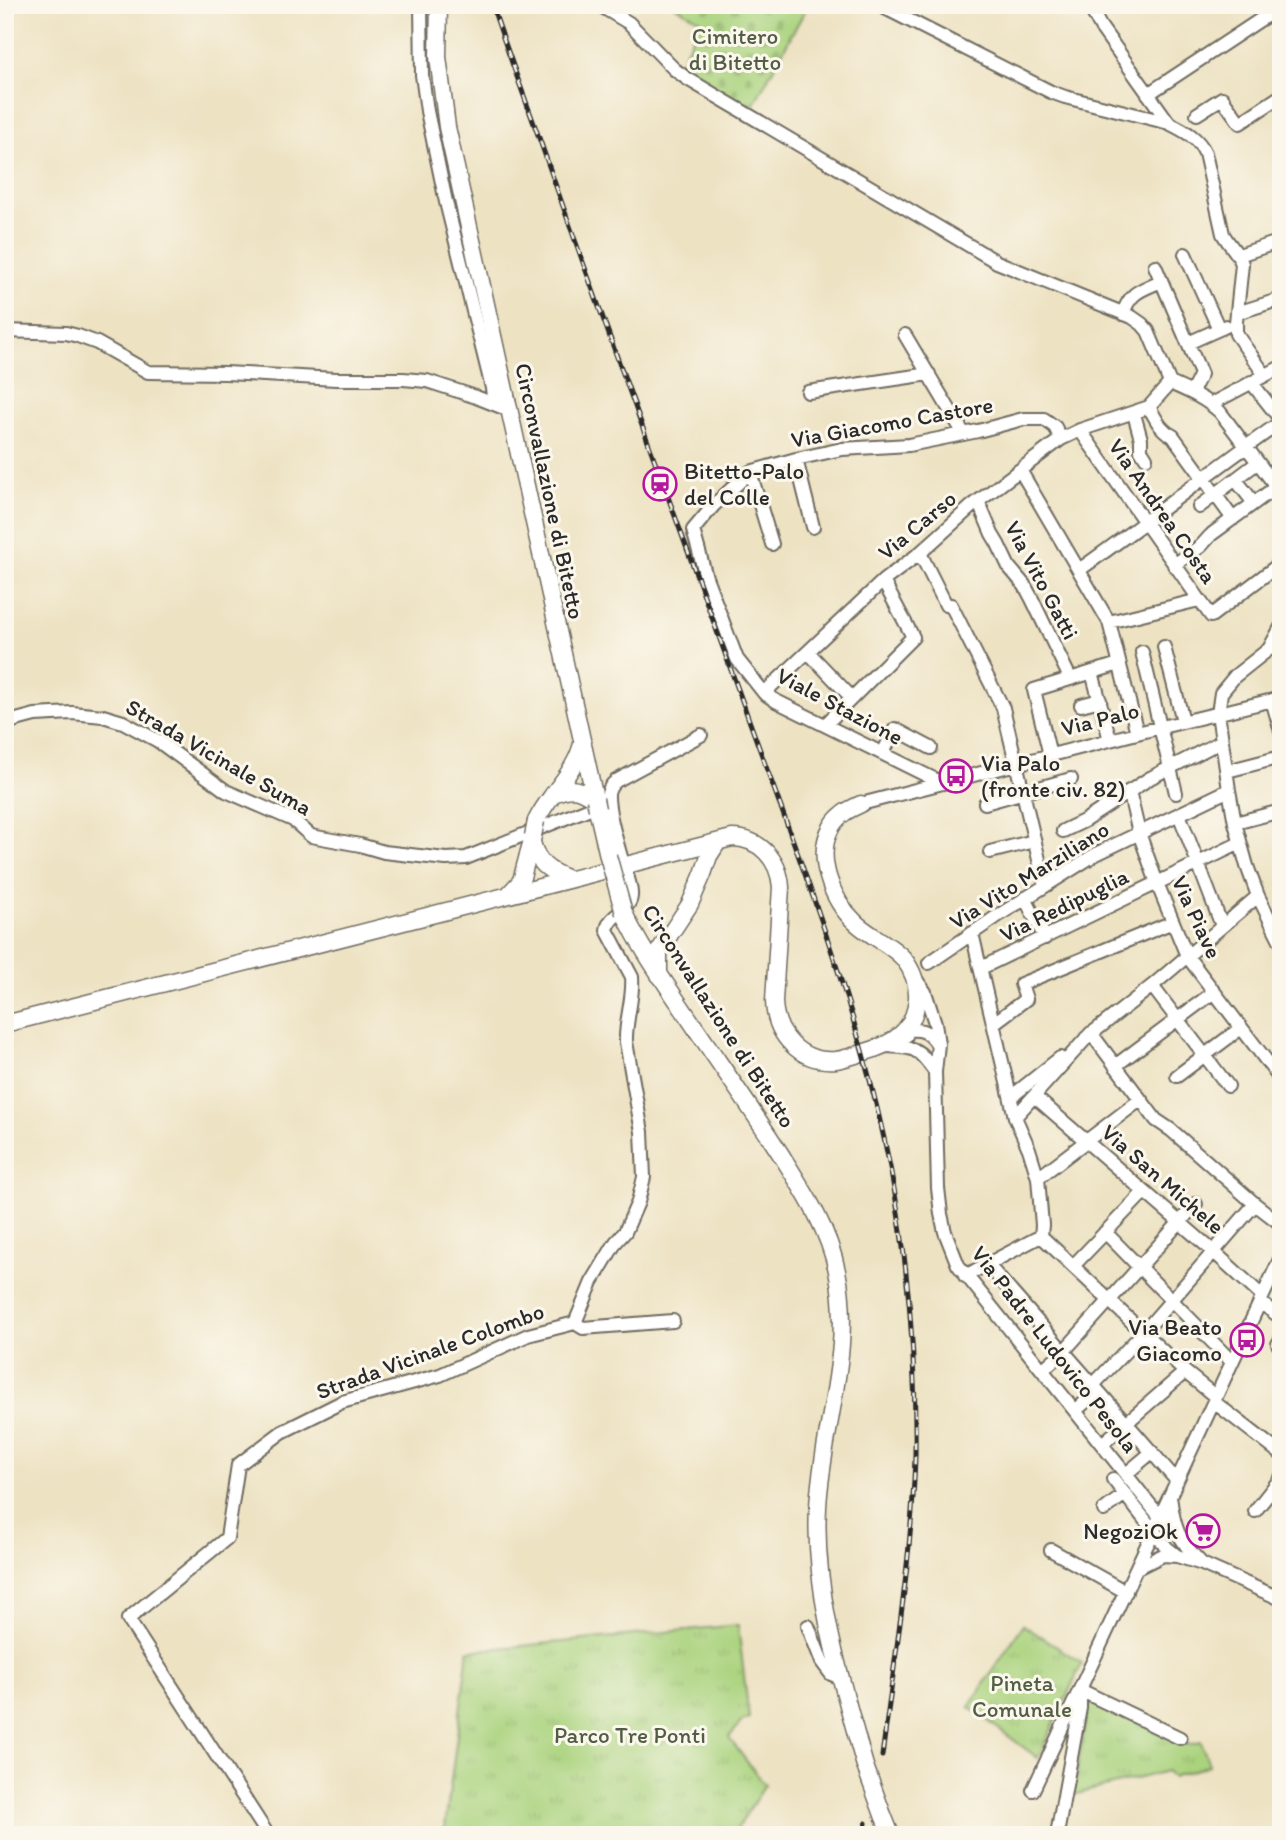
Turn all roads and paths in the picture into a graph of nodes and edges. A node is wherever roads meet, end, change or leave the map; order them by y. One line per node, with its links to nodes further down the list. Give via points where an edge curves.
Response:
1 (421, 5): 30 (street, via 427,111 492,388)
2 (439, 5): 30 (main road, Circonvallazione di Bitetto, via 439,67 447,127)
3 (599, 5): 17 (street, via 629,23 686,78 997,262)
4 (879, 5): 10 (street, via 1051,92)
5 (1090, 5): 7 (street)
6 (1280, 8): 7 (street)
7 (1148, 94): 10 (street)
8 (1281, 96): 9 (street, via 1240,123 1222,98)
9 (1197, 114)
10 (1169, 123): 13 (street, via 1202,146 1223,234)
11 (1281, 241): 13 (street)
12 (1185, 254): 19 (street)
13 (1239, 255): 18 (street)
14 (1155, 266): 15 (street)
15 (1161, 281): 17 (street, via 1133,295); 22 (street)
16 (1281, 299): 18 (street)
17 (1123, 314): 26 (street, via 1147,331)
18 (1236, 317): 19 (street); 23 (street, via 1236,334)
19 (1219, 329): 22 (street)
20 (5, 331): 30 (street, via 78,336 160,374 403,379 427,382)
21 (905, 335): 24 (street)
22 (1188, 342): 28 (street, via 1201,374)
23 (1275, 371): 25 (street)
24 (929, 374): 27 (street); 35 (street)
25 (1251, 382): 29 (street); 33 (street)
26 (1170, 383): 28 (street); 31 (street)
27 (808, 392)
28 (1192, 392): 29 (street)
29 (1211, 404): 37 (street)
30 (502, 407): 85 (main road, Circonvallazione di Bitetto)
31 (1149, 407): 32 (street); 43 (street)
32 (1134, 414): 34 (street); 38 (street)
33 (1281, 421): 37 (street)
34 (1080, 430): 36 (street); 51 (street, Via Andrea Costa)
35 (964, 434): 36 (street, Via Giacomo Castore, via 1023,419 1044,419); 39 (street, Via Giacomo Castore)
36 (1061, 439): 42 (street, Via Carso)
37 (1245, 447): 40 (street); 43 (street)
38 (1146, 458)
39 (796, 459): 41 (street, Via Giacomo Castore); 52 (street)
40 (1257, 463): 44 (street); 45 (street)
41 (756, 470): 53 (street); 69 (street, Viale Stazione, via 713,505 693,530 737,659)
42 (1020, 470): 47 (street, Via Carso); 57 (street)
43 (1203, 478): 46 (street); 51 (street)
44 (1236, 480): 46 (street); 48 (street)
45 (1278, 490): 48 (street)
46 (1215, 495): 49 (street); 50 (street)
47 (978, 501): 54 (street, Via Carso); 67 (street, Via Vito Gatti)
48 (1254, 503): 50 (street)
49 (1199, 507)
50 (1233, 519): 56 (street)
51 (1146, 523): 56 (street, Via Andrea Costa); 57 (street)
52 (813, 527)
53 (772, 544)
54 (920, 553): 58 (street, Via Carso); 90 (street, via 992,683)
55 (1281, 563): 59 (street, Via Andrea Costa, via 1211,616)
56 (1174, 565): 59 (street, Via Andrea Costa)
57 (1079, 570): 60 (street)
58 (883, 581): 63 (street); 71 (street, Via Carso, via 913,637)
59 (1199, 600): 60 (street)
60 (1109, 622): 65 (street)
61 (1280, 634): 75 (street, via 1221,693)
62 (1164, 648): 76 (street)
63 (808, 652): 69 (street); 71 (street)
64 (1142, 652): 68 (street)
65 (1119, 664): 66 (street); 70 (street)
66 (1092, 672): 67 (street); 73 (street)
67 (1070, 678): 88 (street, via 1034,690)
68 (1150, 687): 70 (street); 79 (street)
69 (764, 693): 78 (street, Viale Stazione)
70 (1126, 693): 81 (street)
71 (852, 698): 78 (street, Via Carso)
72 (1277, 699): 75 (street, Via Palo); 80 (street)
73 (1100, 700): 74 (street); 83 (street)
74 (1081, 705)
75 (1218, 713): 76 (street, Via Palo); 84 (street)
76 (1183, 721): 79 (street, Via Palo)
77 (5, 723): 100 (street, Strada Vicinale Suma, via 72,713 123,722 158,741 226,791 293,820 311,836 384,852 466,858)
78 (825, 725): 87 (street, Viale Stazione)
79 (1160, 727): 81 (street, Via Palo); 91 (street)
80 (1281, 731)
81 (1137, 733): 83 (street, Via Palo)
82 (701, 734): 100 (street, via 616,780)
83 (1110, 740): 88 (street, Via Palo)
84 (1222, 741): 91 (street); 92 (street)
85 (582, 742): 99 (main road, via 575,764); 100 (main road, Circonvallazione di Bitetto)
86 (932, 748): 87 (street, via 895,729)
87 (883, 753): 94 (street, Viale Stazione)
88 (1051, 755): 90 (street, Via Palo)
89 (1281, 757): 92 (street)
90 (1017, 764): 94 (street, Via Palo); 96 (street)
91 (1169, 768): 97 (street); 98 (street)
92 (1227, 771): 95 (street)
93 (1071, 779): 96 (street)
94 (942, 783): 102 (street, Via Palo)
95 (1229, 790): 104 (street, Via Vito Marziliano); 105 (street)
96 (1024, 792): 101 (street); 109 (street)
97 (1129, 792): 106 (street); 107 (street, Via Piave)
98 (1175, 793)
99 (553, 794): 100 (main road, via 577,789); 108 (main road)
100 (600, 803): 114 (street); 124 (main road, Circonvallazione di Bitetto, bridge, via 607,856)
101 (985, 803)
102 (862, 804): 132 (main road, Via Palo, via 832,825 825,851 829,880 845,911 903,958)
103 (1281, 811): 105 (street)
104 (1179, 814): 107 (street, Via Vito Marziliano); 113 (street)
105 (1235, 823): 110 (street)
106 (1063, 831)
107 (1139, 833): 116 (street, Via Piave); 118 (street, Via Vito Marziliano)
108 (534, 838): 115 (main road, via 547,868); 117 (main road)
109 (1034, 841): 111 (street); 118 (street)
110 (1241, 843): 113 (street, Via Redipuglia); 119 (street)
111 (990, 852)
112 (706, 853): 114 (main road, via 678,851); 123 (main road, via 696,891); 142 (main road, via 732,838 742,838 765,852 780,873 775,1013 788,1041 803,1053 822,1059)
113 (1199, 863): 116 (street, Via Redipuglia); 122 (street)
114 (624, 865): 115 (main road); 174 (street, Strada Vicinale Colombo, via 632,897 607,930 632,977 625,1029 645,1177 625,1232 592,1282)
115 (569, 879): 117 (main road)
116 (1157, 883): 121 (street, Via Piave); 126 (street, Via Redipuglia)
117 (525, 885): 137 (main road, via 509,894)
118 (1045, 885): 120 (street, Via Vito Marziliano)
119 (1258, 896): 122 (street); 127 (street)
120 (1025, 898): 125 (street, Via Vito Marziliano); 126 (street)
121 (1173, 922): 128 (street, Via Piave); 136 (street, via 1021,984 1026,999)
122 (1222, 926): 128 (street)
123 (671, 931): 124 (main road, via 657,940); 131 (main road, via 659,951)
124 (633, 932): 131 (main road, Circonvallazione di Bitetto)
125 (972, 933): 129 (street, Via Vito Marziliano); 130 (street)
126 (1045, 938): 130 (street, Via Redipuglia)
127 (1281, 942)
128 (1187, 956): 133 (street); 134 (street, Via Piave)
129 (929, 963)
130 (981, 968): 136 (street)
131 (659, 975): 205 (main road, Circonvallazione di Bitetto, via 800,1186 823,1227 837,1269 842,1297 840,1360 822,1466 817,1538 819,1573)
132 (913, 975): 139 (main road, via 917,1001); 141 (street, Via Padre Ludovico Pesola, via 931,1007)
133 (1152, 986): 135 (street); 140 (street)
134 (1214, 992): 135 (street); 138 (street, Via Piave)
135 (1177, 1020): 144 (street); 145 (street)
136 (994, 1023): 151 (street)
137 (5, 1024)
138 (1241, 1028): 144 (street); 147 (street, Via Piave)
139 (904, 1031): 141 (street, via 926,1032); 142 (main road); 143 (street)
140 (1091, 1033): 145 (street); 150 (street); 151 (street)
141 (938, 1044): 146 (street, Via Padre Ludovico Pesola)
142 (885, 1046): 143 (street)
143 (915, 1049): 146 (street)
144 (1205, 1056): 148 (street); 149 (street)
145 (1115, 1066): 152 (street)
146 (935, 1072): 168 (street, Via Padre Ludovico Pesola, via 941,1214)
147 (1278, 1072)
148 (1177, 1076)
149 (1227, 1086)
150 (1034, 1096): 153 (street); 154 (street, Via San Michele)
151 (1011, 1097): 153 (street)
152 (1140, 1100): 154 (street); 158 (street, via 1156,1120)
153 (1015, 1117): 155 (street)
154 (1087, 1141): 155 (street); 156 (street, Via San Michele)
155 (1038, 1178): 162 (street)
156 (1144, 1192): 159 (street, Via San Michele); 161 (street)
157 (1196, 1204): 159 (street)
158 (1255, 1204): 160 (street); 163 (street)
159 (1180, 1222): 163 (street, Via San Michele); 167 (street)
160 (1281, 1224)
161 (1105, 1232): 166 (street); 167 (street)
162 (1041, 1236): 165 (street); 166 (street)
163 (1214, 1252): 169 (street, Via San Michele); 170 (street)
164 (1281, 1258): 169 (street)
165 (987, 1264): 168 (street); 176 (street)
166 (1073, 1266): 171 (street)
167 (1140, 1268): 170 (street); 171 (street)
168 (965, 1276): 178 (street, Via Padre Ludovico Pesola)
169 (1261, 1299): 172 (street, Via San Michele); 177 (street)
170 (1172, 1300): 175 (street); 177 (street)
171 (1110, 1301): 175 (street); 176 (street)
172 (1281, 1318)
173 (673, 1321): 174 (street, via 583,1328)
174 (575, 1323): 210 (street, Strada Vicinale Colombo, via 528,1335 440,1375 342,1402 282,1432 238,1465 227,1538 128,1619)
175 (1143, 1333): 179 (street); 180 (street)
176 (1064, 1351): 178 (street); 180 (street)
177 (1232, 1362): 181 (street)
178 (1041, 1370): 182 (street, Via Padre Ludovico Pesola)
179 (1185, 1372): 181 (street); 183 (street)
180 (1096, 1388): 182 (street); 183 (street)
181 (1215, 1399): 186 (street); 190 (street)
182 (1075, 1411): 184 (street, Via Padre Ludovico Pesola)
183 (1126, 1423): 184 (street); 185 (street)
184 (1102, 1444): 187 (street, Via Padre Ludovico Pesola)
185 (1152, 1452): 187 (street); 190 (street)
186 (1281, 1454)
187 (1126, 1474): 195 (street, Via Padre Ludovico Pesola)
188 (1281, 1478): 194 (street)
189 (1113, 1479): 191 (street)
190 (1177, 1481): 192 (street)
191 (1125, 1494): 193 (street); 196 (street)
192 (1170, 1496): 195 (street); 197 (street)
193 (1104, 1510)
194 (1255, 1511)
195 (1160, 1517): 196 (street); 197 (street, Via Padre Ludovico Pesola)
196 (1154, 1531): 199 (street); 201 (street)
197 (1176, 1531): 200 (street, Via Padre Ludovico Pesola)
198 (1051, 1550): 202 (street)
199 (1177, 1556): 200 (street); 201 (street, via 1163,1555)
200 (1202, 1564): 203 (street)
201 (1137, 1568): 202 (street)
202 (1126, 1592): 206 (street)
203 (1281, 1599)
204 (808, 1626): 205 (street, via 822,1662)
205 (841, 1678): 211 (main road, Circonvallazione di Bitetto, bridge, via 865,1766)
206 (1080, 1690): 207 (street); 208 (street); 209 (street)
207 (1180, 1738)
208 (1033, 1790)
209 (1059, 1829)
210 (268, 1835)
211 (891, 1835)

